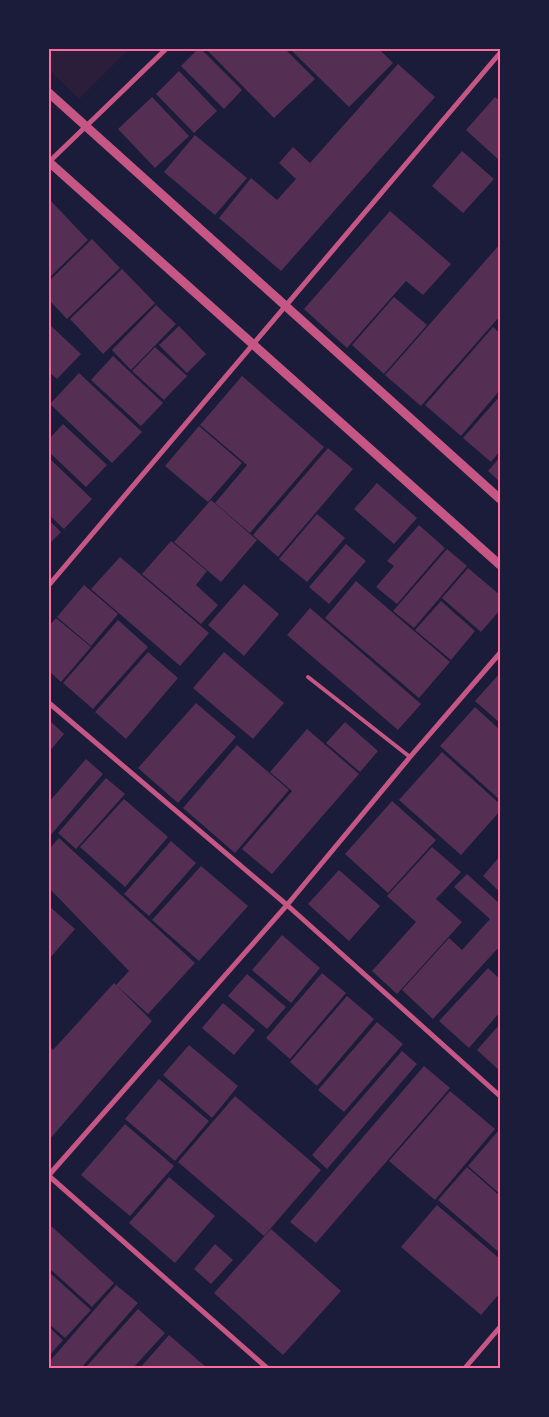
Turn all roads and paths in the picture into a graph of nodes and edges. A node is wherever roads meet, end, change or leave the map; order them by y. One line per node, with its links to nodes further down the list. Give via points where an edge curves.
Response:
1 (166, 49): 4 (street)
2 (500, 53): 6 (street)
3 (49, 93): 4 (street)
4 (86, 126): 5 (street); 6 (street)
5 (49, 162): 7 (street)
6 (285, 307): 7 (street); 8 (street)
7 (253, 344): 9 (street); 10 (street)
8 (500, 499)
9 (500, 565)
10 (49, 585)
11 (500, 652): 14 (street)
12 (308, 677): 14 (lane)
13 (49, 703): 15 (street)
14 (410, 757): 15 (street)
15 (287, 905): 16 (street); 17 (street)
16 (500, 1096)
17 (49, 1176): 19 (street)
18 (500, 1327): 20 (street)
19 (267, 1368)
20 (465, 1368)

